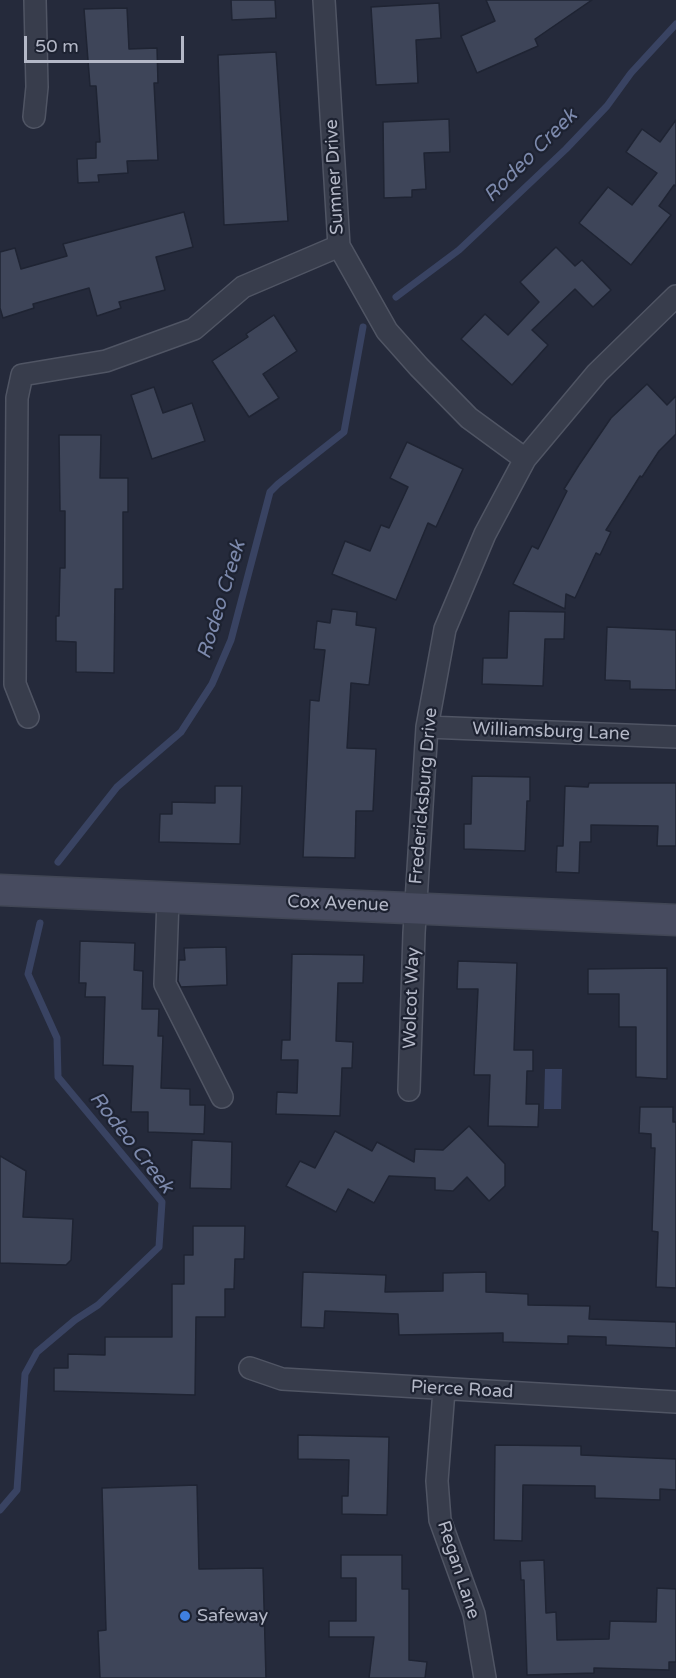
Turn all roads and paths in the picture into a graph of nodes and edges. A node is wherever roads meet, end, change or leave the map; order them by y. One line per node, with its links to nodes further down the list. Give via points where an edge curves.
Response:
1 (35, 0): 3 (street)
2 (324, 0): 4 (street, Sumner Drive)
3 (34, 117)
4 (339, 246): 6 (street, Sumner Drive, via 387,331 406,353 469,418); 7 (street, via 243,287 194,329 106,361 22,375 17,398 15,684)
5 (676, 296): 6 (street, Fredericksburg Drive, via 597,373)
6 (525, 459): 8 (street, Fredericksburg Drive, via 485,534 446,629)
7 (28, 717)
8 (427, 727): 9 (street, Williamsburg Lane); 12 (street, Fredericksburg Drive)
9 (676, 737)
10 (0, 890): 11 (main road, Cox Avenue)
11 (168, 899): 12 (main road, Cox Avenue); 15 (street, via 165,984)
12 (415, 907): 13 (main road, Cox Avenue); 14 (street, Wolcot Way)
13 (676, 920)
14 (409, 1090)
15 (222, 1097)
16 (250, 1368): 17 (street, Pierce Road, via 282,1379)
17 (444, 1390): 18 (street, Pierce Road); 19 (street, Regan Lane, via 437,1481 440,1520 474,1614)
18 (676, 1402)
19 (485, 1678)

